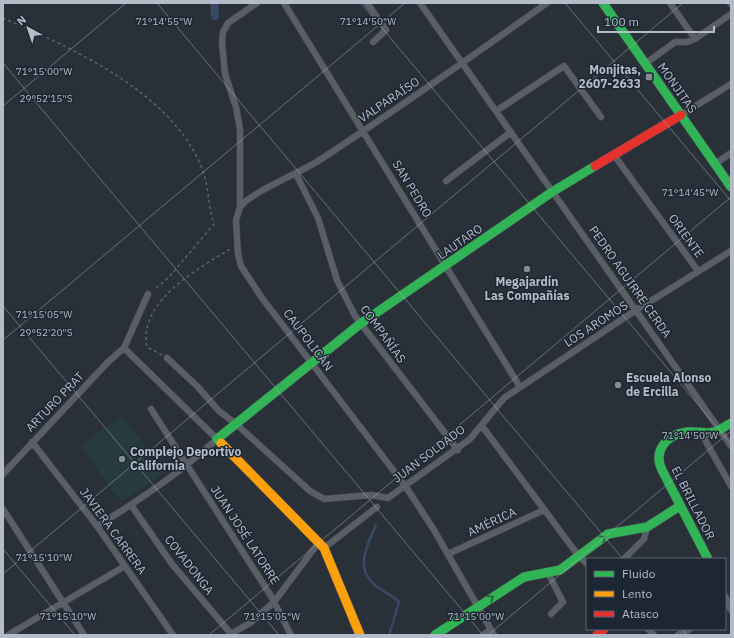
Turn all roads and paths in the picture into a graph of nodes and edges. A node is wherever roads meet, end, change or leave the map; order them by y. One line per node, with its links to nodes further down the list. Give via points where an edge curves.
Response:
1 (257, 3): 27 (street, CAUPOLICÁN, via 228,23 223,32 222,43 225,74 240,129)
2 (284, 3): 18 (street, SAN PEDRO)
3 (367, 3): 11 (street, via 386,30)
4 (420, 3): 12 (street, PEDRO AGUIRRE CERDA)
5 (547, 3): 12 (street, VALPARAÍSO)
6 (603, 3): 13 (street, MONJITAS)
7 (670, 3): 10 (street)
8 (731, 14): 10 (street)
9 (3, 18): 32 (path, via 105,68 155,104 186,138 203,170 209,211 214,224 169,277)
10 (695, 39): 13 (street, via 675,42)
11 (373, 42)
12 (462, 62): 15 (street, PEDRO AGUIRRE CERDA); 18 (street, VALPARAÍSO)
13 (645, 64): 16 (street, MONJITAS)
14 (731, 84): 16 (street, LAUTARO)
15 (496, 110): 17 (street, via 564,66); 19 (street, PEDRO AGUIRRE CERDA)
16 (681, 115): 21 (street, LAUTARO); 22 (street, MONJITAS)
17 (601, 117)
18 (363, 131): 23 (street, VALPARAÍSO); 30 (street, SAN PEDRO)
19 (511, 132): 24 (street); 26 (street, PEDRO AGUIRRE CERDA)
20 (731, 153): 22 (street)
21 (614, 155): 26 (street, LAUTARO); 31 (street, ORIENTE)
22 (715, 164): 25 (street, MONJITAS)
23 (296, 174): 27 (street, VALPARAÍSO, via 249,199); 34 (street, COMPAÑÍAS, via 318,218 337,280)
24 (446, 181)
25 (731, 186)
26 (552, 192): 30 (street, LAUTARO); 33 (street, PEDRO AGUIRRE CERDA)
27 (240, 207): 28 (street, CAUPOLICÁN, via 236,217)
28 (237, 245): 36 (path, via 178,284 160,302 151,316 145,336 147,347); 37 (street, CAUPOLICÁN, via 241,266 250,281)
29 (731, 250): 31 (street, LOS AROMOS)
30 (446, 266): 34 (street, LAUTARO); 38 (street, SAN PEDRO)
31 (698, 271): 33 (street, LOS AROMOS)
32 (148, 294): 35 (street)
33 (637, 310): 38 (street, LOS AROMOS); 43 (street, PEDRO AGUIRRE CERDA)
34 (360, 324): 37 (street, LAUTARO); 48 (street, COMPAÑÍAS)
35 (124, 348): 45 (street); 46 (street, ARTURO PRAT)
36 (167, 358): 40 (street, via 219,411)
37 (311, 362): 40 (street, LAUTARO); 52 (street, CAUPOLICÁN)
38 (520, 387): 42 (street, LOS AROMOS, via 497,404)
39 (151, 409): 49 (street, JUAN JOSÉ LATORRE)
40 (235, 423): 45 (street, LAUTARO); 52 (street, JUAN SOLDADO, via 310,491 324,499 371,495 388,498)
41 (731, 423): 43 (street)
42 (482, 426): 48 (street, JUAN SOLDADO); 57 (street)
43 (720, 430): 44 (street); 47 (street, PEDRO AGUIRRE CERDA)
44 (700, 432): 51 (street); 54 (street, EL BRILLADOR, via 679,434 665,443 658,456)
45 (216, 439): 49 (street); 60 (street)
46 (32, 442): 50 (street, ARTURO PRAT); 58 (street, JAVIERA CARRERA)
47 (731, 446)
48 (458, 450): 52 (street, JUAN SOLDADO)
49 (187, 466): 53 (street); 69 (street, JUAN JOSÉ LATORRE)
50 (3, 474)
51 (731, 486)
52 (406, 487): 61 (street, CAUPOLICÁN)
53 (131, 505): 58 (street); 76 (street, COVADONGA, via 172,564)
54 (680, 506): 59 (street); 64 (street, EL BRILLADOR)
55 (377, 507): 60 (street)
56 (3, 509): 70 (street)
57 (544, 510): 61 (street, AMÉRICA); 62 (street)
58 (97, 526): 66 (street, JAVIERA CARRERA)
59 (647, 527): 62 (street, one-way to 59, via 608,534); 63 (street, via 644,539)
60 (321, 545): 69 (street); 81 (street)
61 (448, 554): 71 (street, CAUPOLICÁN)
62 (578, 555): 65 (street); 67 (street, via 560,570)
63 (625, 558)
64 (707, 558)
65 (586, 563)
66 (125, 566): 70 (street); 79 (street, JAVIERA CARRERA)
67 (548, 573): 71 (street, one-way to 67, via 524,577); 73 (street, via 563,602)
68 (726, 598): 72 (street)
69 (274, 602): 76 (street, via 250,623); 80 (street, JUAN JOSÉ LATORRE)
70 (62, 603): 77 (street); 78 (street)
71 (477, 607): 75 (street, CAUPOLICÁN); 82 (street)
72 (731, 609)
73 (552, 614)
74 (688, 630): 84 (street)
75 (492, 632): 83 (street)
76 (231, 634)
77 (8, 635)
78 (84, 635)
79 (173, 635)
80 (291, 635)
81 (360, 635)
82 (435, 635)
83 (483, 635)
84 (678, 635)

